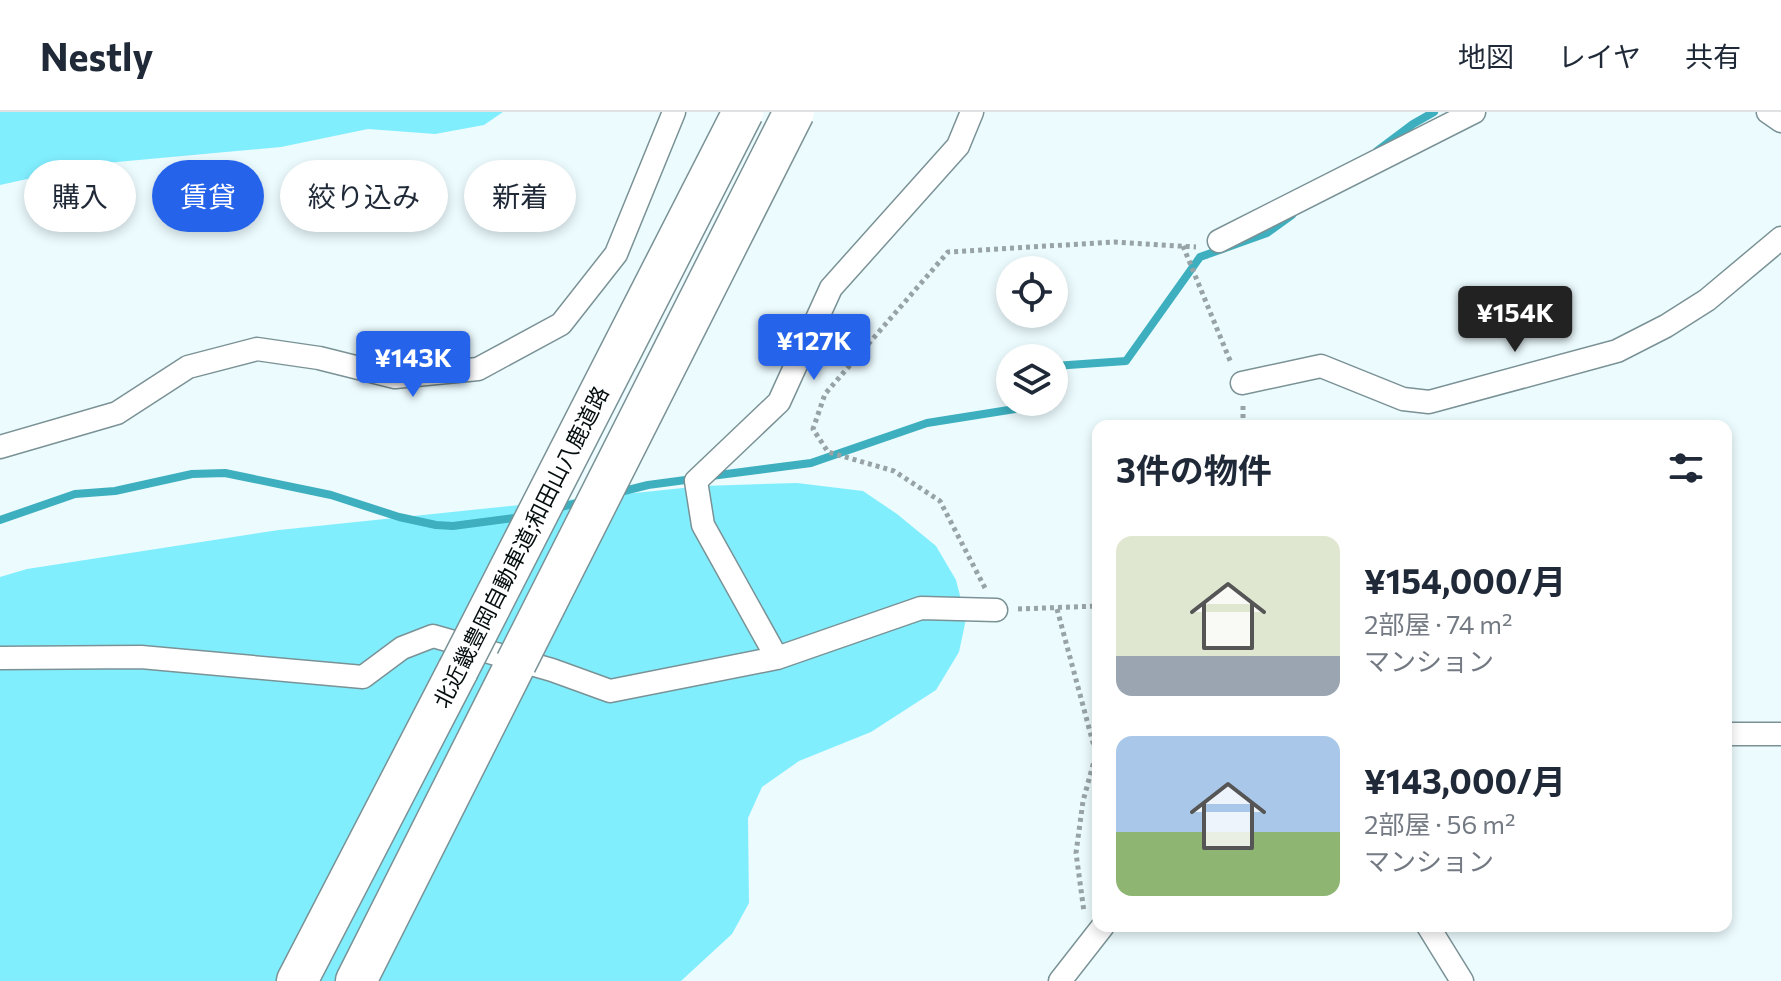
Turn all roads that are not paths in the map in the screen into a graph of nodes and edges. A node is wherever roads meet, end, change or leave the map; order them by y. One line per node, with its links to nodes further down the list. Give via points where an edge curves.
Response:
1 (674, 112): 11 (street, via 616,254 561,324 478,369 395,377 257,349 188,367 117,413)
2 (743, 112): 19 (highway, 北近畿豊岡自動車道;和田山八鹿道路, bridge)
3 (794, 112): 20 (highway, bridge)
4 (972, 112): 14 (street, via 958,146 831,288 779,402 696,481 703,525)
5 (1474, 112): 9 (street)
6 (1768, 112): 7 (street)
7 (1781, 121)
8 (1781, 238): 10 (street, via 1707,300 1617,351 1429,402 1403,399 1321,366)
9 (1219, 241)
10 (1242, 383)
11 (0, 447)
12 (996, 610): 14 (street, via 921,608)
13 (0, 658): 14 (street, via 141,657 363,677 402,648 433,636 610,691)
14 (777, 658)
15 (1732, 734): 16 (street)
16 (1781, 734)
17 (1432, 932): 22 (street)
18 (1095, 935): 21 (street)
19 (297, 981)
20 (356, 981)
21 (1060, 981)
22 (1462, 981)

